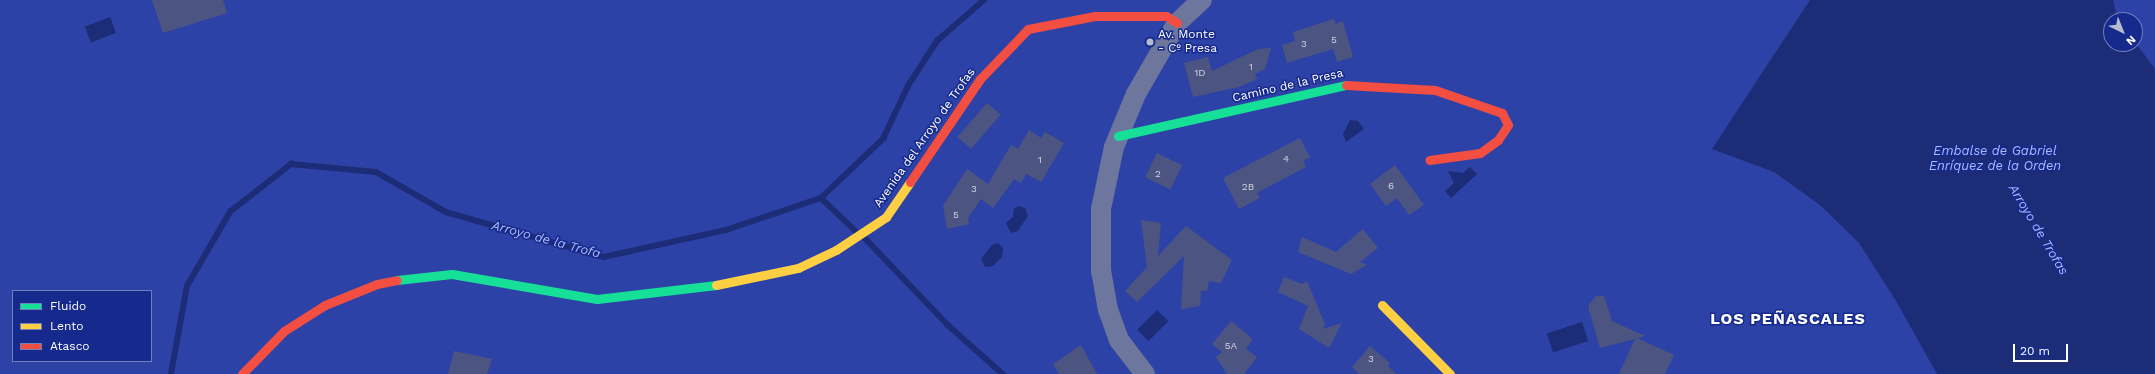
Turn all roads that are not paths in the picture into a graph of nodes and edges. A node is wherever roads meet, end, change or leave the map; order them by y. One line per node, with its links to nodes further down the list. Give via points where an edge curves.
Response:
1 (1202, 0): 2 (street)
2 (1177, 23): 3 (street, via 1160,48); 6 (street, Avenida del Arroyo de Trofas, via 1166,16 1095,16 1028,29 980,79 886,217 836,250 798,268 695,290 597,299 452,274 418,276 377,284 325,305 284,331)
3 (1118, 136): 4 (street, Camino de la Presa, via 1351,84 1435,90 1502,113 1508,125 1498,140 1480,153); 7 (street, via 1101,208 1101,272 1119,340)
4 (1429, 160)
5 (1382, 305): 8 (street)
6 (242, 374)
7 (1145, 374)
8 (1450, 374)

